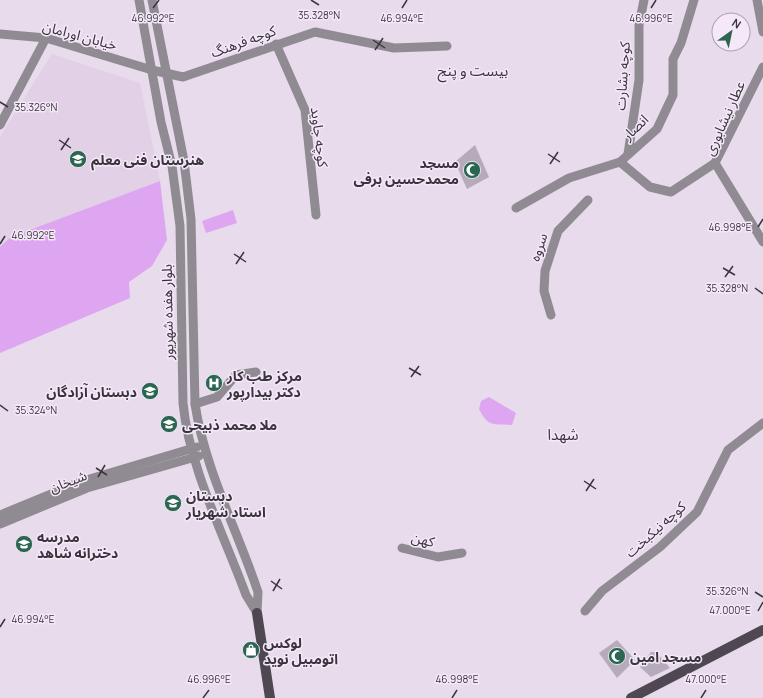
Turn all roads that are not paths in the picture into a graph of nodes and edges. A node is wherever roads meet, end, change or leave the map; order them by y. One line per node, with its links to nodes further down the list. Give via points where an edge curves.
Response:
1 (139, 0): 12 (street, بلوار هفده شهریور)
2 (152, 0): 13 (street, بلوار هفده شهریور)
3 (644, 0): 15 (street, کوچه بشارت, via 640,25 639,80)
4 (694, 0): 15 (street, انصار, via 674,60 673,95 657,129)
5 (757, 0): 6 (street)
6 (763, 32)
7 (0, 34): 8 (street, خیابان اورامان)
8 (46, 38): 12 (street, خیابان اورامان); 14 (street)
9 (276, 44): 10 (street, کوچه فرهنگ, via 315,32 394,48); 13 (street, کوچه فرهنگ, via 183,77); 20 (street, کوچه جاوید, via 305,110)
10 (447, 46)
11 (763, 67): 17 (street, عطار نیشابوری)
12 (152, 70): 13 (street, خیابان اورامان); 27 (street, بلوار هفده شهریور, via 172,166 180,226 183,404 185,426)
13 (167, 73): 24 (street, بلوار هفده شهریور, via 184,162 191,219)
14 (0, 125)
15 (628, 154): 16 (street, انصار)
16 (620, 162): 17 (street, via 650,187 671,192); 19 (street, انصار, via 569,178)
17 (715, 163): 21 (street, عطار نیشابوری)
18 (588, 200): 22 (street, سروه, via 558,231 545,271 544,291)
19 (516, 208)
20 (316, 215)
21 (763, 242)
22 (551, 315)
23 (256, 372): 24 (street, via 236,375 217,397)
24 (195, 404): 26 (street, بلوار هفده شهریور)
25 (763, 423): 33 (street, کوچه نیکبخت, via 728,450 697,512 660,547 602,592)
26 (205, 450): 27 (street, شیخان); 34 (street, بلوار هفده شهریور, via 258,592)
27 (193, 453): 28 (street, شیخان); 34 (street, بلوار هفده شهریور, via 246,595)
28 (39, 503): 29 (street, شیخان); 30 (street, شیخان)
29 (0, 515)
30 (0, 524)
31 (402, 548): 32 (street, کهن, via 438,557)
32 (462, 553)
33 (585, 611)
34 (257, 613): 36 (main road, بلوار هفده شهریور)
35 (763, 630): 37 (main road)
36 (270, 698)
37 (631, 698)

